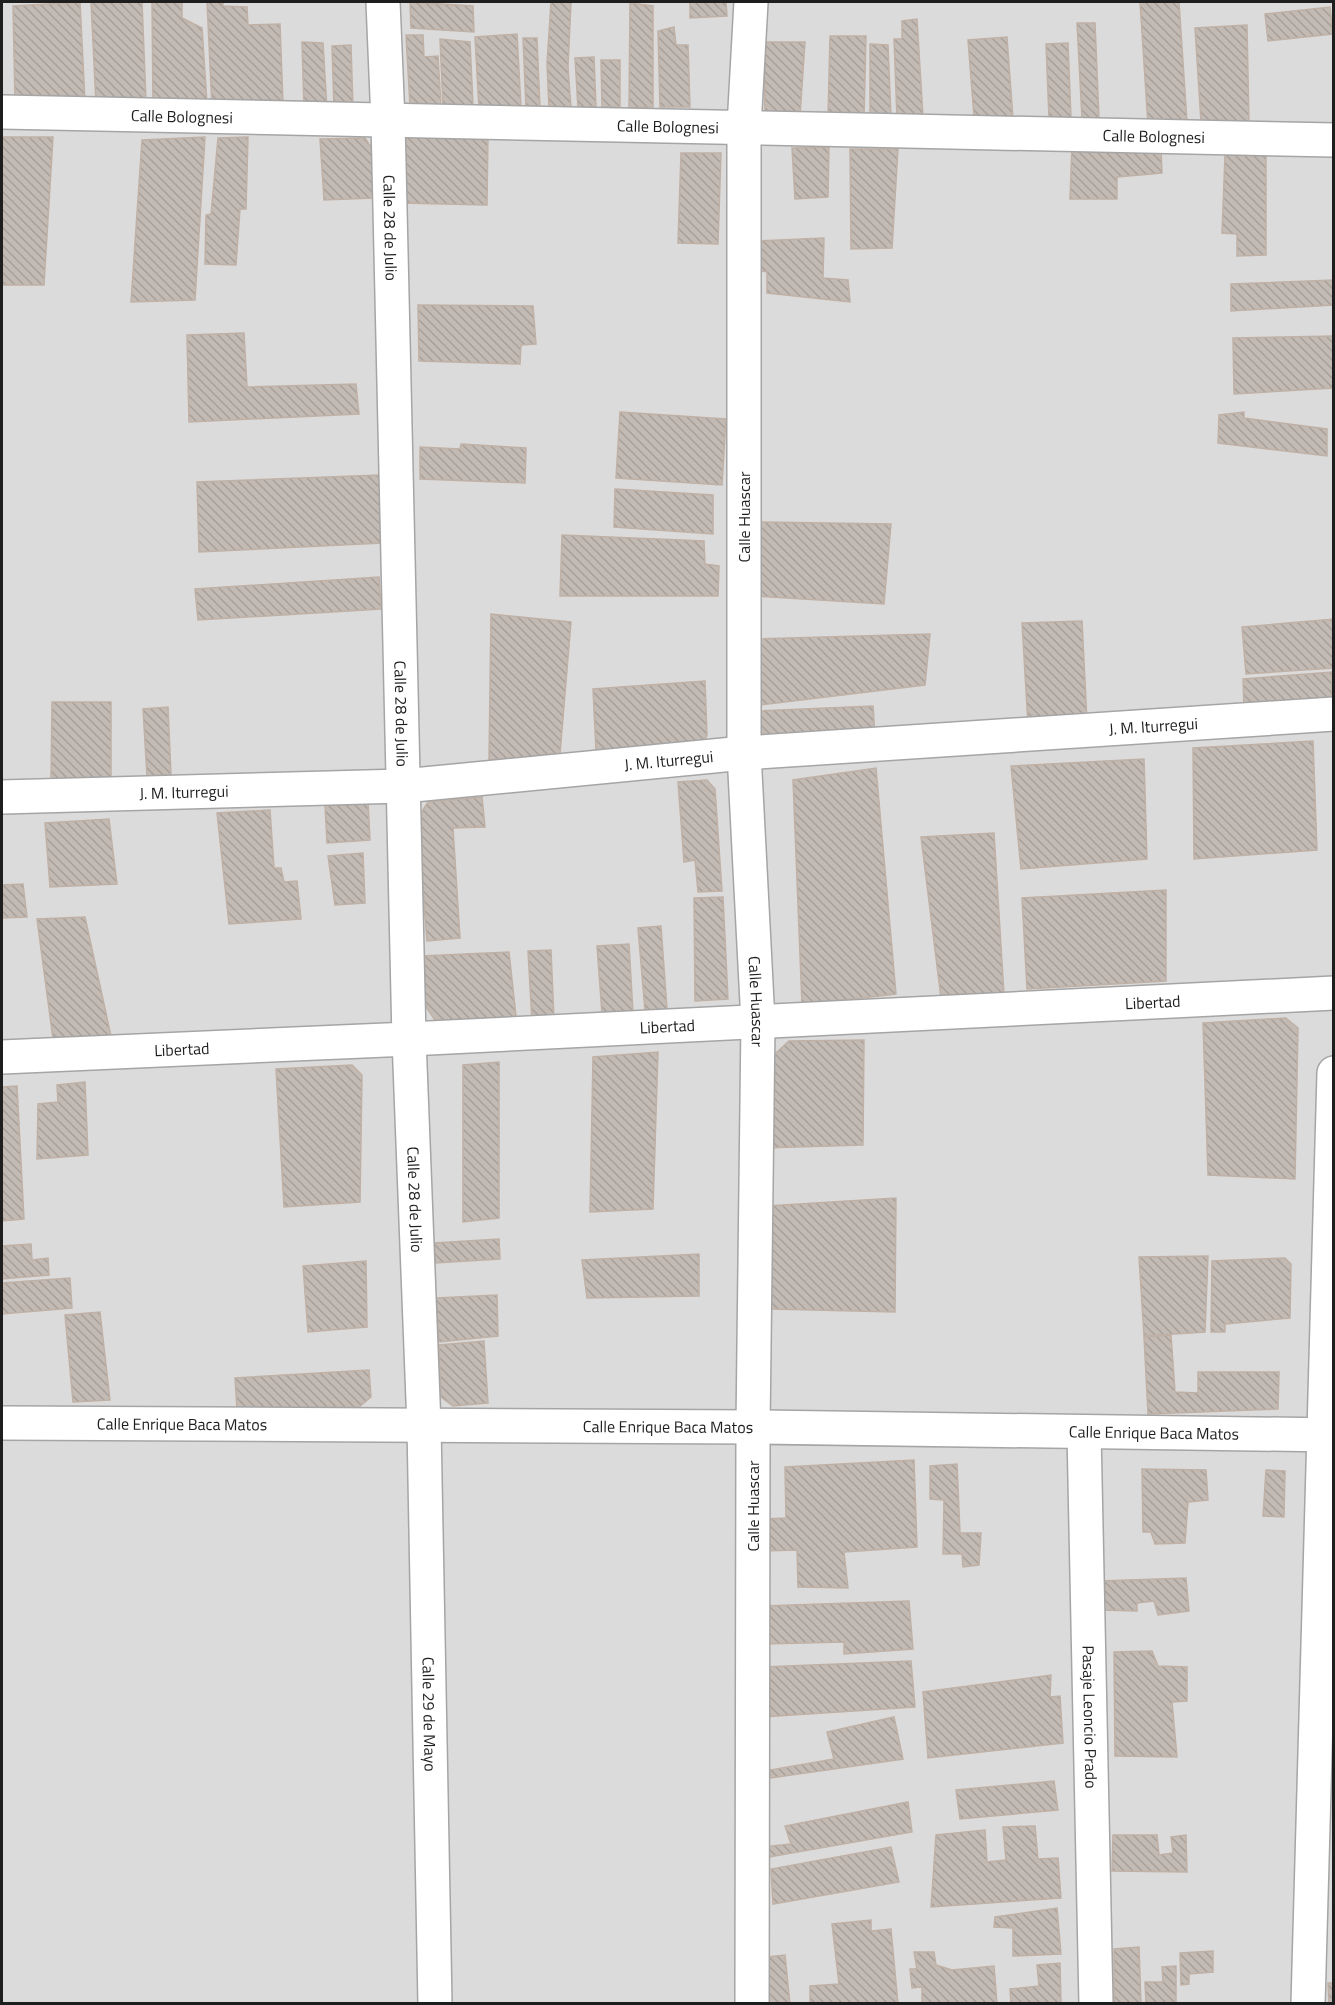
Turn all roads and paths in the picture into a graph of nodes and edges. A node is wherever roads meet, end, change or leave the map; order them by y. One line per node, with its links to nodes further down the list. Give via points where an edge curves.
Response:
1 (383, 2): 4 (street, Calle 28 de Julio)
2 (751, 2): 5 (street, Calle Huascar)
3 (2, 112): 4 (street, Calle Bolognesi)
4 (388, 122): 5 (street, Calle Bolognesi); 9 (street, Calle 28 de Julio)
5 (744, 127): 6 (street, Calle Bolognesi); 8 (street, Calle Huascar)
6 (1334, 140)
7 (1334, 714): 8 (street, J. M. Iturregui)
8 (744, 753): 9 (street, J. M. Iturregui); 12 (street, Calle Huascar)
9 (403, 786): 10 (street, J. M. Iturregui); 13 (street, Calle 28 de Julio)
10 (2, 797)
11 (1334, 993): 12 (street, Libertad)
12 (758, 1022): 13 (street, Libertad); 18 (street, Calle Huascar)
13 (410, 1039): 14 (street, Libertad); 17 (street, Calle 28 de Julio)
14 (2, 1057)
15 (1334, 1073): 20 (street)
16 (2, 1423): 17 (street, Calle Enrique Baca Matos)
17 (424, 1426): 18 (street, Calle Enrique Baca Matos); 21 (street, Calle 29 de Mayo)
18 (753, 1428): 19 (street, Calle Enrique Baca Matos); 22 (street, Calle Huascar)
19 (1084, 1432): 20 (street, Calle Enrique Baca Matos); 23 (street, Pasaje Leoncio Prado)
20 (1328, 1435): 24 (street)
21 (435, 2004)
22 (752, 2004)
23 (1096, 2004)
24 (1308, 2004)

